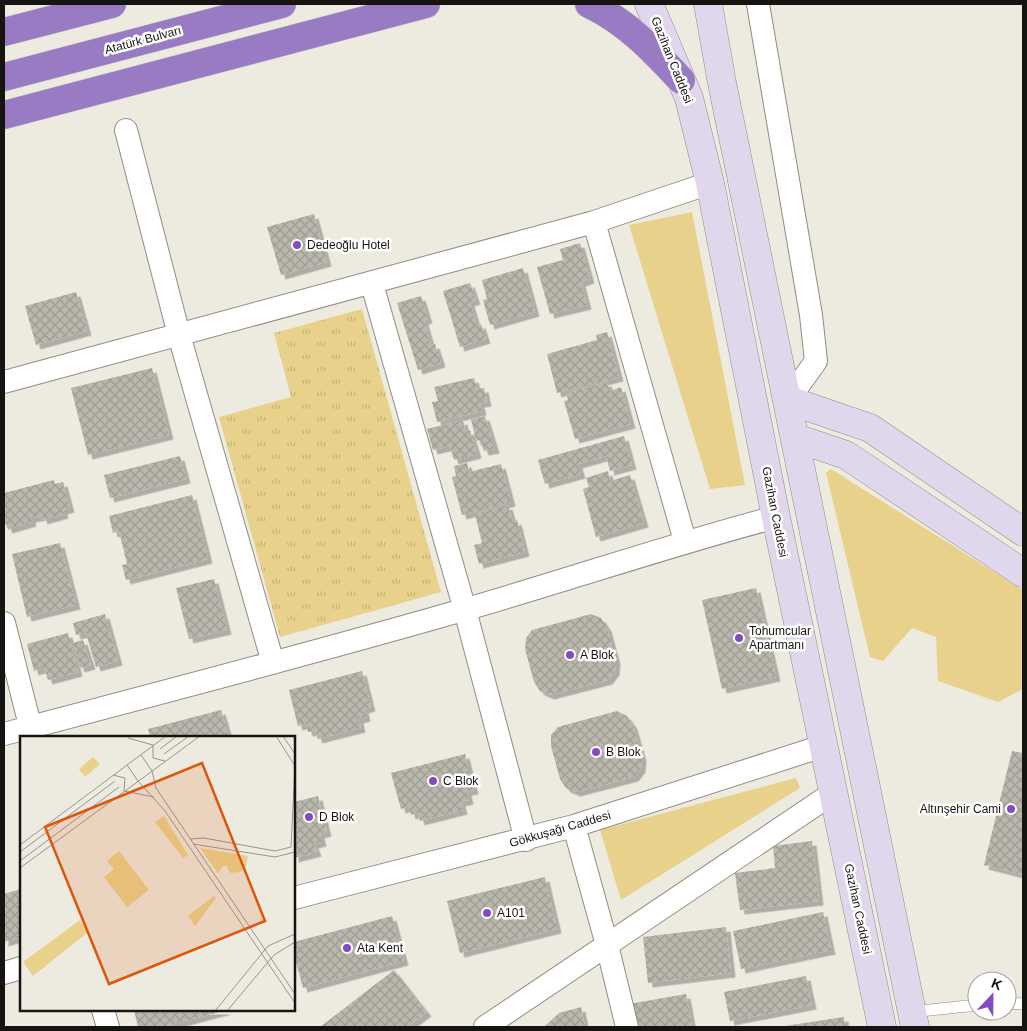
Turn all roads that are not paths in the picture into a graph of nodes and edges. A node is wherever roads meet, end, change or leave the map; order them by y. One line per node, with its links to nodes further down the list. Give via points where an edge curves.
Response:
1 (112, 4): 8 (highway)
2 (282, 4): 9 (highway, Atatürk Bulvarı)
3 (426, 4): 11 (highway)
4 (589, 4): 10 (highway, via 616,18 638,35)
5 (649, 4): 10 (main road, Gazihan Caddesi)
6 (708, 4): 18 (main road)
7 (758, 4): 18 (street, via 816,361)
8 (4, 32)
9 (4, 77)
10 (681, 80): 13 (main road, Gazihan Caddesi, via 689,98)
11 (4, 114)
12 (126, 130): 16 (street)
13 (710, 183): 14 (street); 20 (main road, Gazihan Caddesi)
14 (594, 222): 15 (street); 22 (street)
15 (372, 284): 16 (street); 24 (street)
16 (179, 335): 17 (street); 26 (street)
17 (4, 382)
18 (788, 400): 19 (main road); 21 (main road, via 870,428)
19 (796, 438): 23 (main road, via 846,455); 39 (main road)
20 (776, 517): 22 (street); 29 (main road, Gazihan Caddesi)
21 (1023, 532)
22 (685, 541): 24 (street)
23 (1023, 573)
24 (465, 610): 26 (street); 32 (street)
25 (4, 622): 27 (street)
26 (273, 664): 27 (street)
27 (32, 732): 28 (street)
28 (4, 734)
29 (823, 746): 30 (main road, Gazihan Caddesi); 31 (street, Gökkuşağı Caddesi)
30 (832, 793): 34 (street); 43 (main road, Gazihan Caddesi)
31 (574, 826): 32 (street, Gökkuşağı Caddesi); 34 (street)
32 (526, 840): 33 (street, Gökkuşağı Caddesi)
33 (295, 898)
34 (607, 945): 41 (street); 42 (street)
35 (20, 968): 36 (street)
36 (4, 973)
37 (967, 1007): 39 (lane)
38 (103, 1011): 40 (street)
39 (913, 1020)
40 (108, 1027)
41 (485, 1027)
42 (628, 1027)
43 (882, 1027)

